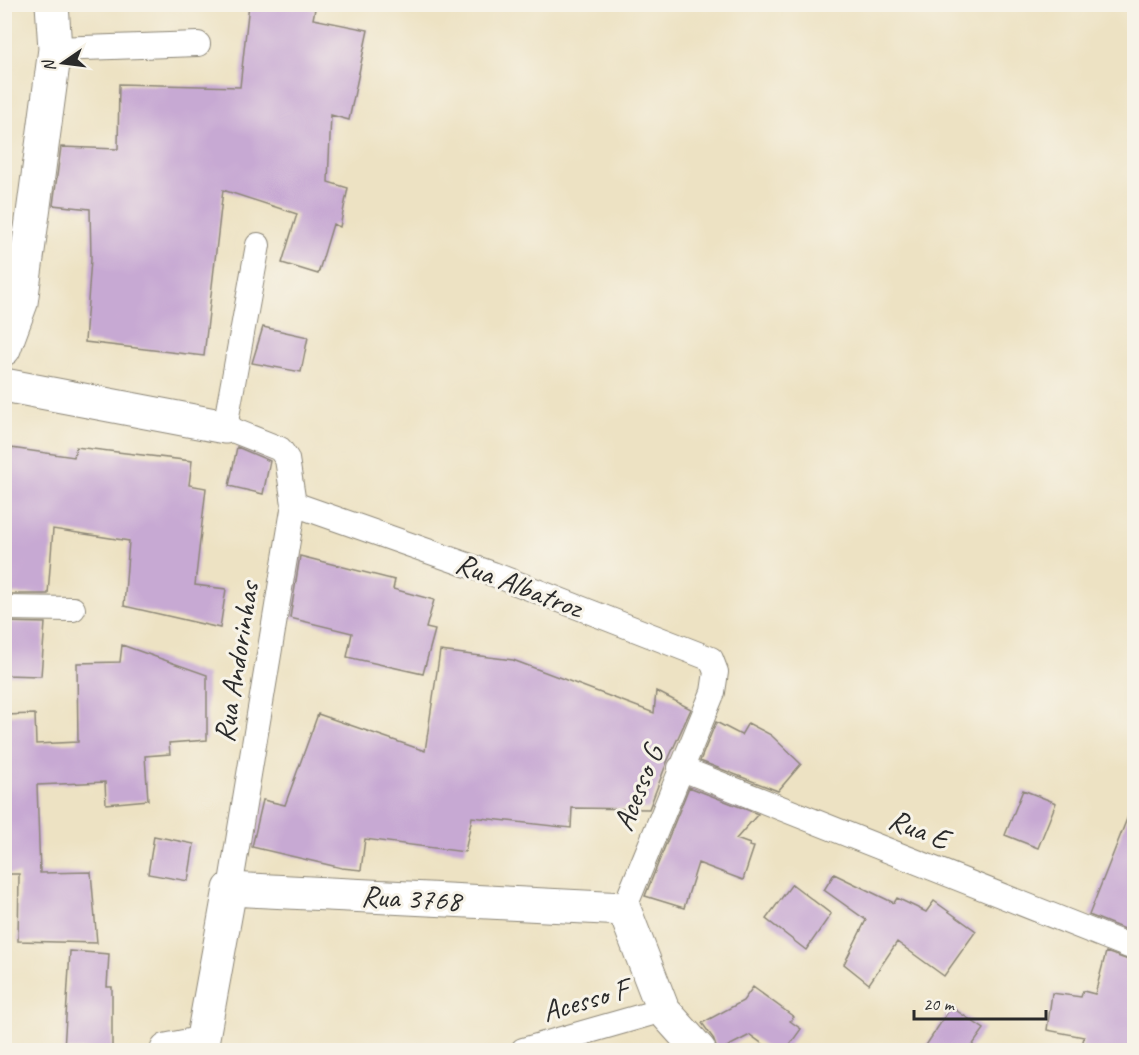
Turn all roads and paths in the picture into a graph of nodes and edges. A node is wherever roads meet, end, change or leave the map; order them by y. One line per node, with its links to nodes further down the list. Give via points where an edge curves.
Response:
1 (52, 4): 3 (street)
2 (198, 44): 3 (lane)
3 (55, 49): 5 (street, via 21,303)
4 (258, 245): 7 (lane)
5 (4, 350)
6 (4, 385): 7 (street)
7 (225, 427): 8 (lane, Rua Andorinhas, via 280,449 287,459)
8 (294, 504): 11 (lane, Rua Albatroz, via 493,574 711,659 716,672); 13 (lane, Rua Andorinhas)
9 (4, 608): 10 (lane)
10 (74, 609)
11 (712, 692): 12 (lane, Acesso G)
12 (680, 768): 14 (lane, Acesso G); 15 (lane, Rua E)
13 (230, 888): 14 (street, Rua 3768); 17 (street, via 202,1043)
14 (624, 909): 16 (street)
15 (1134, 948)
16 (663, 1010): 18 (lane, Acesso F); 19 (street)
17 (167, 1050)
18 (524, 1050)
19 (699, 1050)

